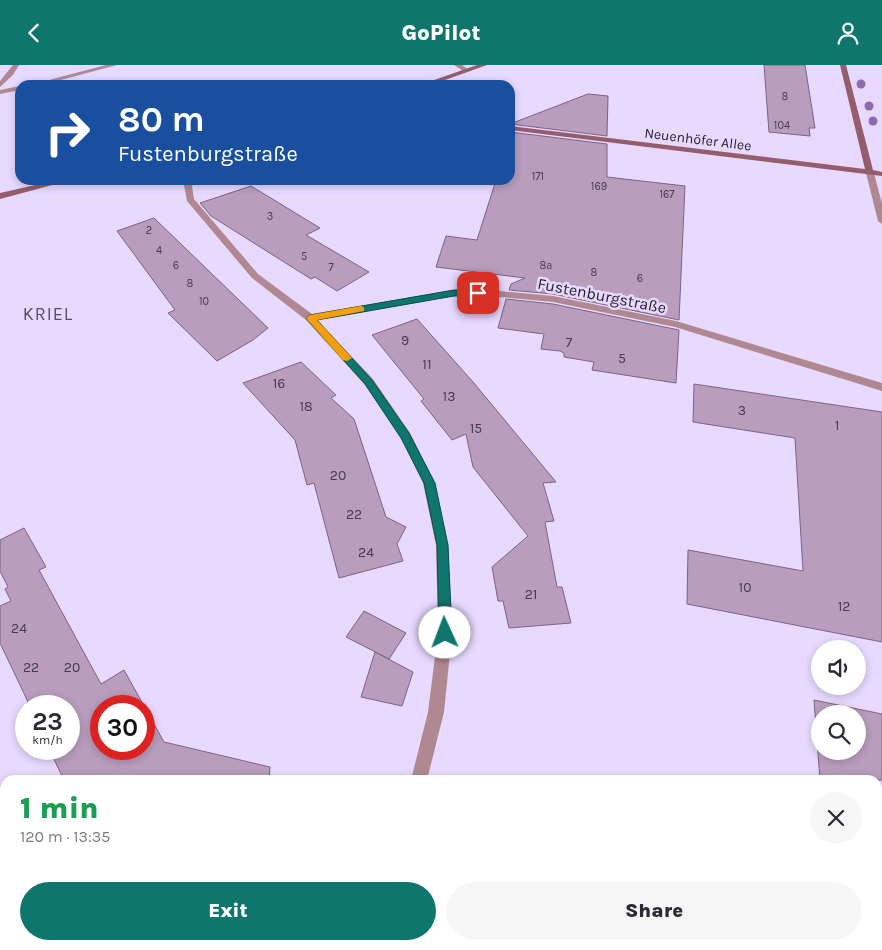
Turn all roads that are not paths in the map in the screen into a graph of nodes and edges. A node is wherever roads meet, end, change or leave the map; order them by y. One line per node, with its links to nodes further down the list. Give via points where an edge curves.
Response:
1 (16, 65): 9 (street)
2 (114, 65): 7 (street)
3 (457, 65): 6 (street)
4 (484, 65): 6 (street)
5 (843, 65): 13 (street)
6 (467, 71): 8 (street)
7 (54, 80)
8 (439, 80)
9 (0, 85)
10 (15, 89): 11 (street)
11 (0, 92)
12 (515, 129): 13 (street, Neuenhöfer Allee)
13 (870, 173): 14 (street, Neuenhöfer Allee); 18 (street)
14 (882, 174)
15 (46, 185): 17 (street)
16 (187, 185): 19 (street, via 190,199 255,276)
17 (0, 196)
18 (882, 221)
19 (310, 318): 20 (street, Fustenburgstraße, via 454,293 554,299 676,324); 21 (street, via 368,382 406,436 429,483 442,545 445,633 436,712)
20 (882, 387)
21 (420, 775)

